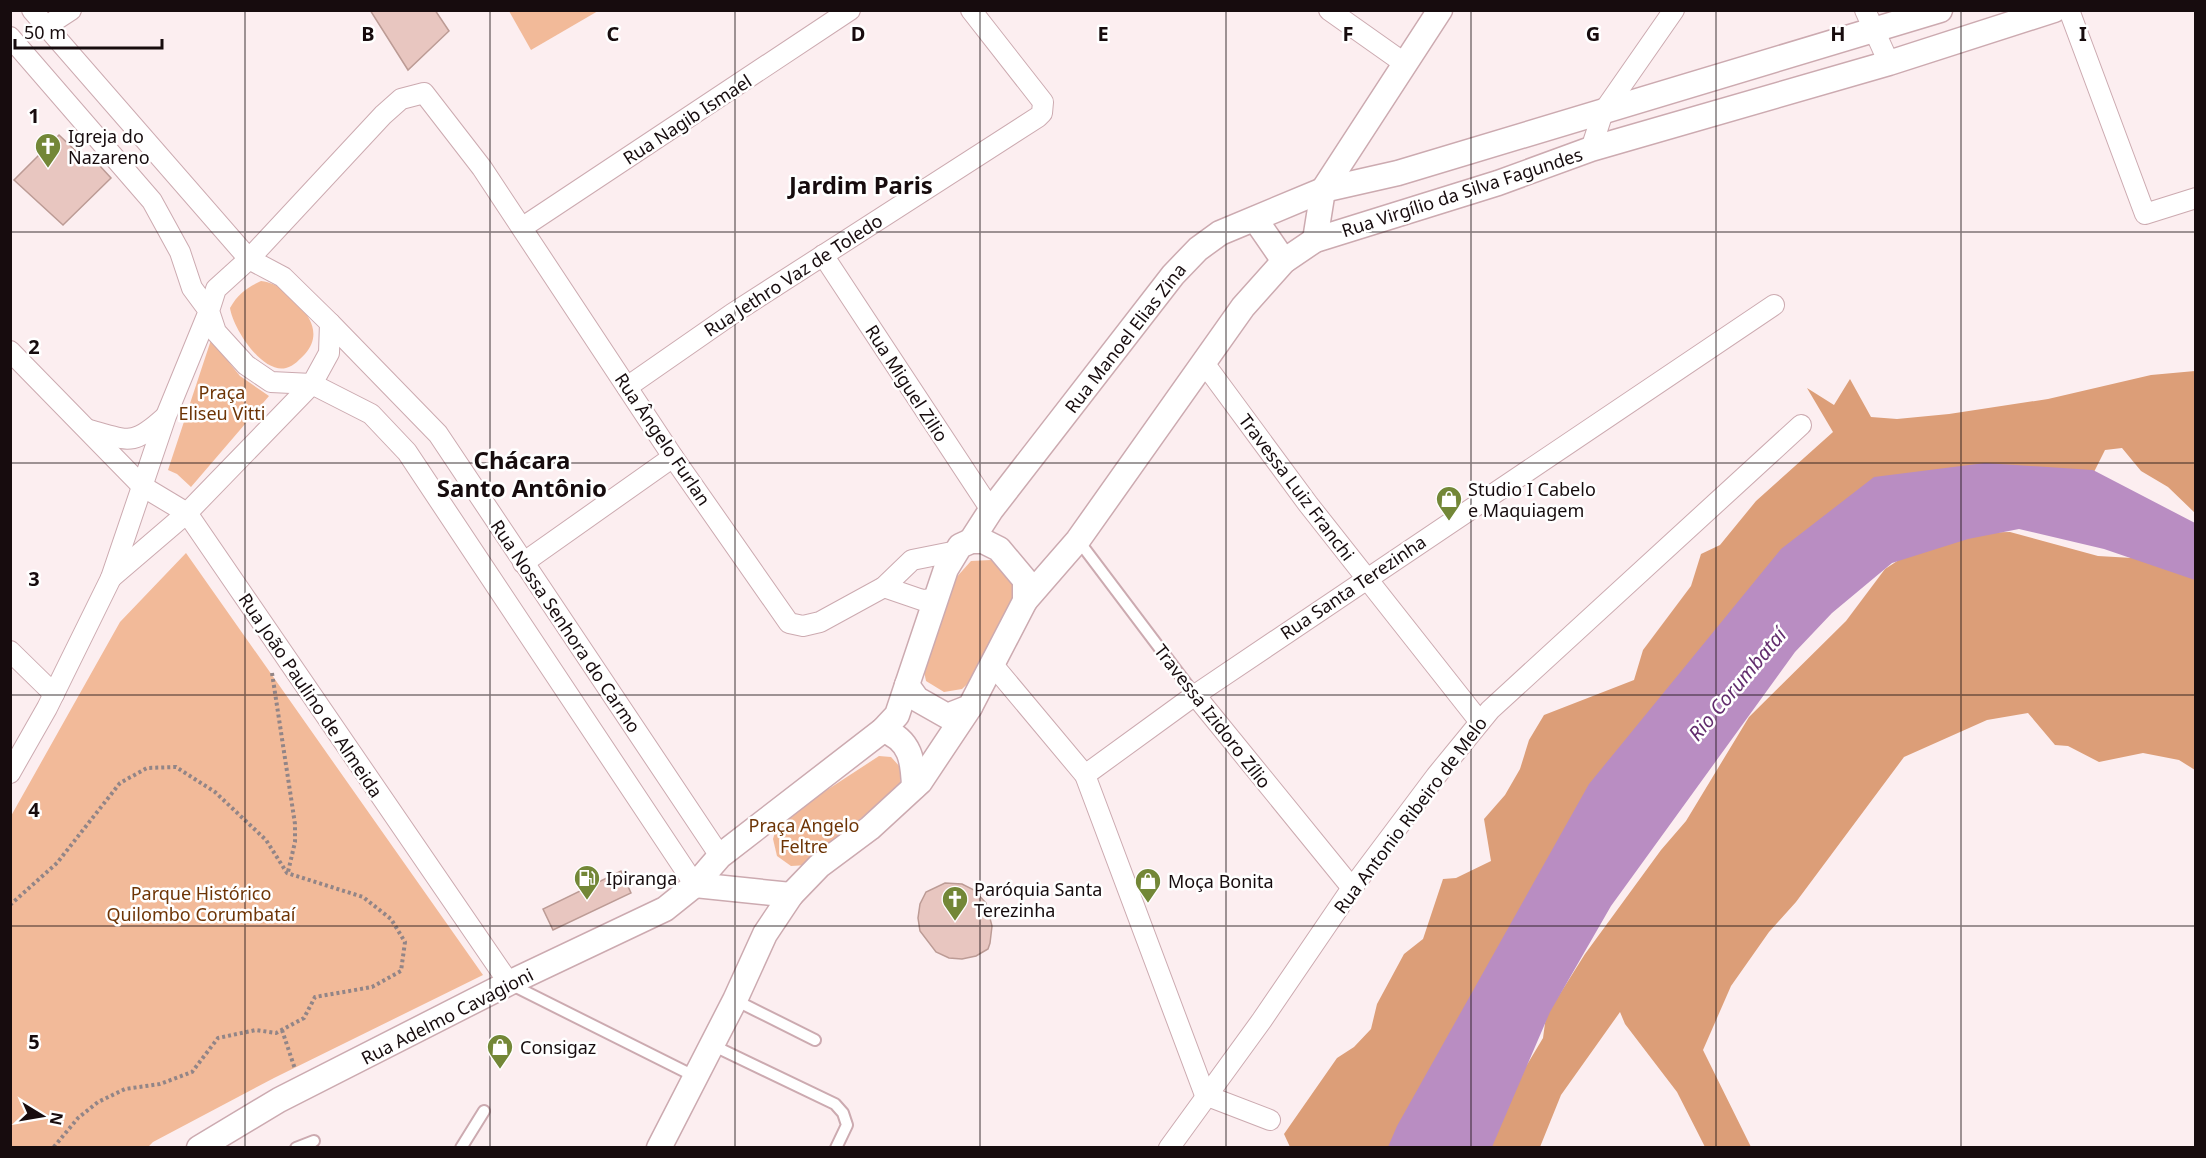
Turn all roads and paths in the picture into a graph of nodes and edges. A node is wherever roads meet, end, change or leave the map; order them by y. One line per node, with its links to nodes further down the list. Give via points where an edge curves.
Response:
1 (32, 10): 12 (street)
2 (71, 10): 12 (street)
3 (850, 10): 21 (street, Rua Nagib Ismael)
4 (970, 10): 23 (street, Rua Jethro Vaz de Toledo, via 1043,102 1042,113)
5 (1329, 10): 14 (street)
6 (1440, 10): 14 (street)
7 (1674, 10): 16 (street)
8 (1940, 10): 11 (street, Rua Virgílio da Silva Fagundes)
9 (2054, 10): 15 (street, Rua Virgílio da Silva Fagundes)
10 (2069, 10): 19 (street, via 2145,214)
11 (1870, 20): 15 (street); 16 (street, Rua Virgílio da Silva Fagundes)
12 (45, 27): 24 (street)
13 (10, 37): 27 (street, via 152,201 176,243 192,288)
14 (1404, 63): 18 (street)
15 (1889, 63): 17 (street, Rua Virgílio da Silva Fagundes)
16 (1603, 112): 17 (street); 18 (street, Rua Virgílio da Silva Fagundes, via 1398,173)
17 (1591, 149): 22 (street, Rua Virgílio da Silva Fagundes, via 1498,183)
18 (1323, 190): 20 (street, Rua Manoel Elias Zina); 22 (street)
19 (2196, 198)
20 (1255, 219): 25 (street); 38 (street, Rua Manoel Elias Zina, via 1220,233 1173,275)
21 (523, 227): 24 (street, Rua Ângelo Furlan, via 424,93 401,99); 32 (street, Rua Ângelo Furlan)
22 (1314, 240): 25 (street, Rua Virgílio da Silva Fagundes)
23 (823, 255): 32 (street, Rua Jethro Vaz de Toledo); 38 (street, Rua Miguel Zilio)
24 (249, 259): 27 (street, via 216,289); 28 (street, via 283,277)
25 (1284, 261): 30 (street, Rua Virgílio da Silva Fagundes, via 1243,307)
26 (1774, 305): 43 (street, Rua Santa Terezinha)
27 (208, 311): 31 (street, via 216,332 257,374 271,382); 33 (street)
28 (330, 323): 31 (street, via 329,353); 42 (street, Rua Nossa Senhora do Carmo, via 438,434)
29 (15, 362): 35 (street, Rua João Paulino de Almeida)
30 (1204, 363): 40 (street, Rua Virgílio da Silva Fagundes); 43 (street, Travessa Luiz Franchi)
31 (312, 384): 39 (street); 62 (street, Rua Nossa Senhora do Carmo, via 370,414 407,452)
32 (627, 387): 36 (street, Rua Ângelo Furlan)
33 (166, 416): 35 (street, via 146,434 129,441); 37 (street)
34 (1801, 425): 55 (street, Rua Antonio Ribeiro de Melo)
35 (88, 430): 37 (street, Rua João Paulino de Almeida)
36 (673, 457): 42 (street); 45 (street, Rua Ângelo Furlan, via 789,622 803,626 820,622)
37 (142, 486): 39 (street, Rua João Paulino de Almeida); 44 (street)
38 (991, 510): 41 (street, Rua Manoel Elias Zina)
39 (187, 513): 44 (street); 66 (street, Rua João Paulino de Almeida)
40 (1078, 540): 47 (street, Rua Virgílio da Silva Fagundes); 53 (lane, Travessa Izidoro Zílio)
41 (964, 546): 45 (street, via 912,560); 46 (street, Rua Manoel Elias Zina, via 946,569); 47 (street, via 983,541 999,549 1025,580)
42 (523, 563): 60 (street, Rua Nossa Senhora do Carmo)
43 (1366, 578): 53 (street, Rua Santa Terezinha); 55 (street, Travessa Luiz Franchi)
44 (111, 579): 52 (street)
45 (884, 587): 46 (street, via 922,600)
46 (935, 599): 51 (street, Rua Manoel Elias Zina)
47 (1025, 601): 50 (street, Rua Virgílio da Silva Fagundes)
48 (10, 651): 52 (street)
49 (271, 663): 61 (path, via 295,824)
50 (993, 665): 54 (street, Rua Virgílio da Silva Fagundes); 58 (street)
51 (907, 686): 54 (street, via 917,699 947,716); 56 (street, Rua Manoel Elias Zina, via 897,715)
52 (54, 694): 57 (street)
53 (1194, 695): 58 (street, Rua Santa Terezinha); 63 (street, Travessa Izidoro Zílio)
54 (970, 706): 59 (street)
55 (1480, 722): 63 (street, Rua Antonio Ribeiro de Melo)
56 (883, 730): 59 (street, via 909,749); 60 (street, Rua Adelmo Cavagioni)
57 (10, 773)
58 (1085, 775): 73 (street)
59 (914, 787): 64 (street, via 860,837 819,866)
60 (720, 856): 62 (street, Rua Adelmo Cavagioni)
61 (288, 873): 65 (path, via 266,840 215,792 176,767 147,768 120,783 57,862); 68 (path, via 363,897 391,919 405,942 401,971 372,987 315,997 304,1018)
62 (694, 885): 64 (street); 66 (street, Rua Adelmo Cavagioni, via 665,909)
63 (1352, 888): 73 (street, Rua Antonio Ribeiro de Melo, via 1262,1020)
64 (791, 895): 67 (street, via 765,934)
65 (10, 905)
66 (509, 983): 71 (lane); 72 (street, Rua Adelmo Cavagioni)
67 (735, 1000): 69 (lane); 70 (street)
68 (282, 1030): 72 (path); 77 (path, via 256,1030 218,1038 192,1072 160,1084 125,1089 98,1102 78,1118)
69 (815, 1040)
70 (712, 1045): 71 (street); 82 (lane, via 835,1104 847,1125)
71 (696, 1077): 81 (street)
72 (303, 1090): 78 (street, Rua Adelmo Cavagioni)
73 (1205, 1095): 75 (street); 83 (street, Rua Antonio Ribeiro de Melo)
74 (484, 1112): 80 (lane)
75 (1270, 1120)
76 (314, 1141): 79 (lane)
77 (53, 1148)
78 (199, 1148)
79 (296, 1148)
80 (460, 1148)
81 (659, 1148)
82 (836, 1148)
83 (1169, 1148)

